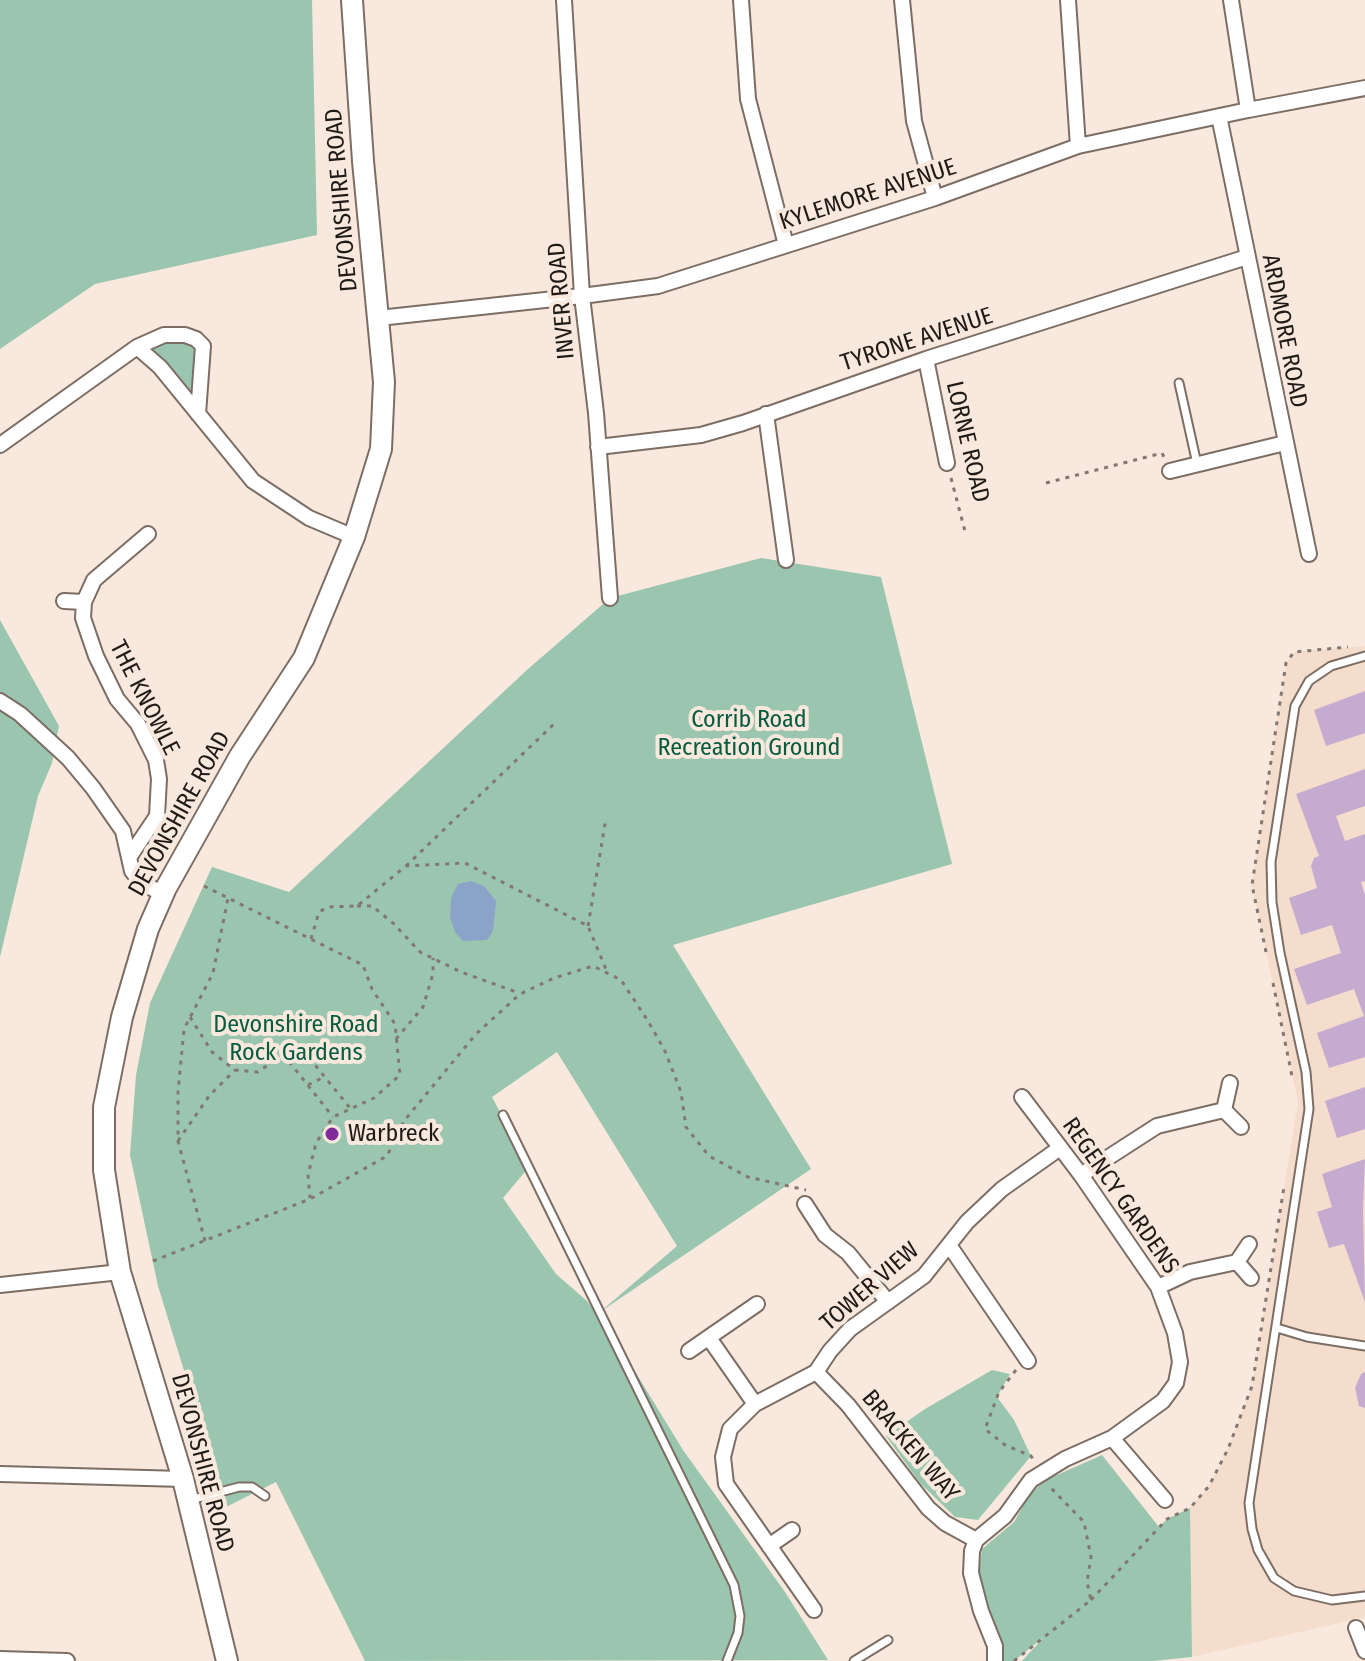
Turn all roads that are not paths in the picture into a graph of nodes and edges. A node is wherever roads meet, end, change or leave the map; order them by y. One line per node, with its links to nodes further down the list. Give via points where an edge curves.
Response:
1 (352, 0): 15 (main road, DEVONSHIRE ROAD)
2 (564, 0): 14 (street, INVER ROAD)
3 (741, 0): 12 (street, via 748,99)
4 (902, 0): 11 (street, via 914,121)
5 (1068, 0): 10 (street)
6 (1231, 0): 8 (street)
7 (1365, 88): 8 (street, KYLEMORE AVENUE)
8 (1248, 110): 9 (street, KYLEMORE AVENUE)
9 (1219, 116): 10 (street, KYLEMORE AVENUE); 13 (street, ARDMORE ROAD)
10 (1078, 146): 11 (street, KYLEMORE AVENUE)
11 (935, 198): 12 (street, KYLEMORE AVENUE)
12 (786, 245): 14 (street, KYLEMORE AVENUE, via 658,286)
13 (1247, 257): 17 (street, TYRONE AVENUE); 21 (street, ARDMORE ROAD)
14 (582, 296): 15 (street, KYLEMORE AVENUE); 23 (street, INVER ROAD)
15 (379, 318): 28 (main road, DEVONSHIRE ROAD, via 384,382 381,449)
16 (137, 347): 19 (street); 19 (street, via 164,335 185,335 203,346); 22 (street)
17 (926, 359): 20 (street, TYRONE AVENUE); 24 (street, LORNE ROAD)
18 (1179, 383): 25 (lane)
19 (198, 414): 28 (street, via 253,481 309,518)
20 (766, 414): 23 (street, TYRONE AVENUE, via 701,435); 30 (street)
21 (1285, 443): 25 (street); 29 (street, ARDMORE ROAD)
22 (0, 445)
23 (598, 447): 31 (street, INVER ROAD)
24 (947, 463)
25 (1197, 464): 26 (street)
26 (1170, 471)
27 (148, 534): 33 (street, via 94,580)
28 (354, 537): 37 (main road, DEVONSHIRE ROAD, via 304,658 240,756)
29 (1309, 554)
30 (786, 560)
31 (610, 598)
32 (64, 601): 33 (street)
33 (84, 602): 36 (street, THE KNOWLE, via 83,618 96,656 156,760 157,816)
34 (1365, 656): 55 (lane, via 1331,666 1309,681 1295,706 1271,862 1272,902 1309,1109)
35 (0, 701): 36 (street, via 68,758 123,831)
36 (130, 856): 37 (street, via 139,880)
37 (163, 895): 49 (main road, DEVONSHIRE ROAD, via 122,1017 104,1107 104,1170)
38 (1230, 1083): 40 (street)
39 (1022, 1097): 43 (street, REGENCY GARDENS)
40 (1224, 1110): 42 (street); 44 (street, via 1157,1126)
41 (503, 1115): 79 (lane, via 734,1585 740,1616)
42 (1241, 1127)
43 (1060, 1148): 44 (street, REGENCY GARDENS); 47 (street, TOWER VIEW, via 1002,1189)
44 (1081, 1175): 52 (street, REGENCY GARDENS)
45 (809, 1202): 53 (street, via 825,1235 848,1253)
46 (1249, 1244): 48 (street)
47 (949, 1245): 53 (street, TOWER VIEW, via 924,1276); 59 (street)
48 (1237, 1262): 50 (street); 52 (street, via 1190,1272)
49 (120, 1272): 51 (street); 64 (main road, DEVONSHIRE ROAD)
50 (1251, 1278)
51 (0, 1285)
52 (1158, 1287): 62 (street, REGENCY GARDENS, via 1175,1333 1179,1374 1163,1401)
53 (888, 1302): 60 (street, TOWER VIEW, via 850,1329)
54 (757, 1304): 56 (street)
55 (1277, 1328): 57 (lane); 71 (lane, via 1249,1503 1258,1550 1274,1578 1294,1591 1332,1600)
56 (709, 1338): 58 (street); 61 (street)
57 (1365, 1346)
58 (689, 1351)
59 (1028, 1361)
60 (816, 1372): 61 (street, TOWER VIEW); 69 (street, BRACKEN WAY, via 928,1508)
61 (755, 1404): 70 (street, TOWER VIEW, via 730,1429 723,1470 726,1484)
62 (1112, 1438): 66 (street); 69 (street, REGENCY GARDENS, via 1040,1473 1005,1516)
63 (0, 1474): 64 (street)
64 (183, 1479): 67 (main road, DEVONSHIRE ROAD)
65 (265, 1496): 67 (lane, via 252,1487 239,1487)
66 (1165, 1500)
67 (188, 1501): 78 (main road, DEVONSHIRE ROAD)
68 (792, 1530): 70 (street)
69 (976, 1540): 81 (street, via 971,1573)
70 (769, 1546): 72 (street, TOWER VIEW)
71 (1365, 1596)
72 (814, 1610)
73 (1356, 1628): 75 (street)
74 (888, 1640): 80 (lane)
75 (1365, 1651)
76 (0, 1659): 77 (street)
77 (67, 1661)
78 (227, 1661)
79 (727, 1661)
80 (854, 1661)
81 (995, 1661)

